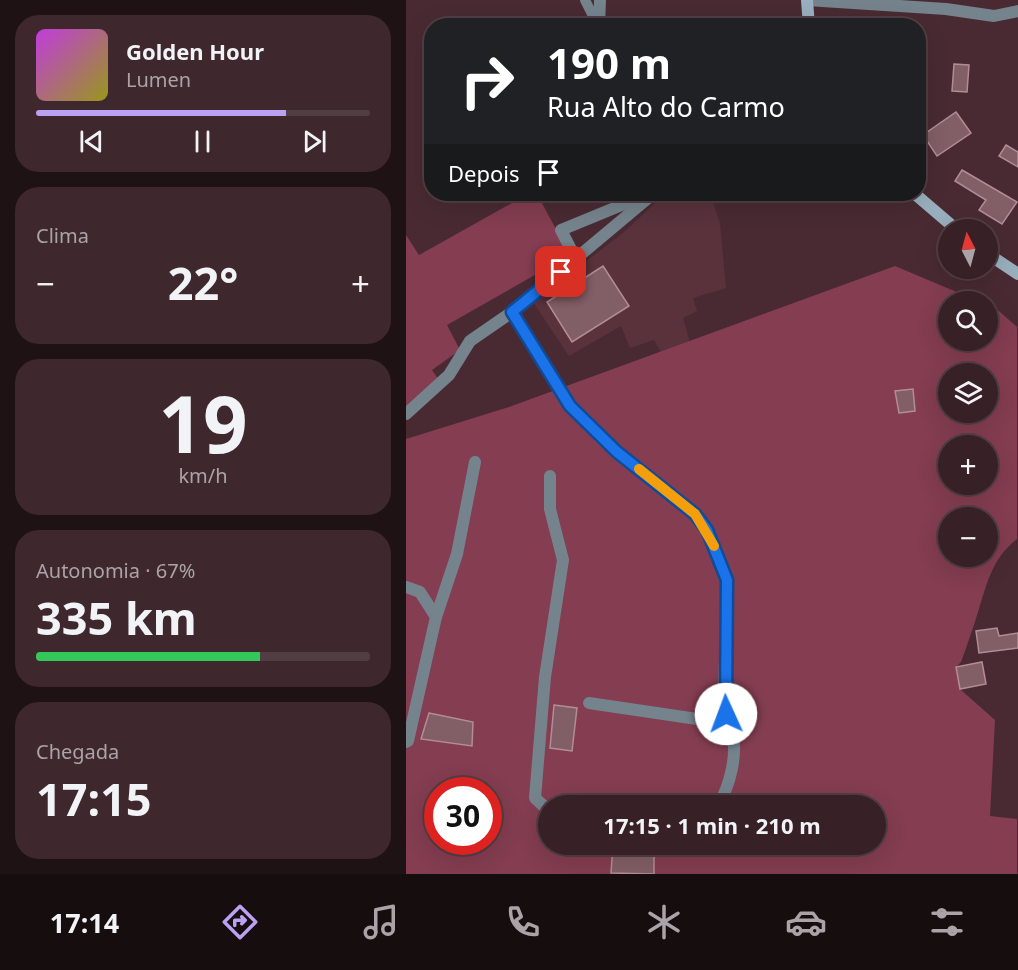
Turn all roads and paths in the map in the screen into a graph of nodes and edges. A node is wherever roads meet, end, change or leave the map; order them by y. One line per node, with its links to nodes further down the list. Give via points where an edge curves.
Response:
1 (585, 0): 5 (lane)
2 (600, 0): 6 (street)
3 (807, 0): 4 (street, via 994,16); 7 (street)
4 (1018, 11)
5 (595, 18)
6 (599, 18)
7 (809, 18)
8 (634, 201): 12 (street, via 561,230)
9 (644, 201): 12 (street)
10 (923, 201): 11 (street)
11 (943, 219)
12 (576, 260): 15 (street)
13 (998, 261): 14 (street)
14 (1018, 274)
15 (512, 312): 16 (street, via 470,341 449,375); 22 (street, via 570,406 617,452 695,514 707,530 727,580)
16 (406, 414)
17 (475, 462): 20 (street, via 457,554)
18 (550, 476): 25 (street, via 550,509 563,560 545,677 535,798)
19 (406, 587): 20 (street, via 420,592)
20 (436, 617): 23 (street)
21 (589, 703): 22 (street, via 697,718)
22 (726, 714): 24 (street, via 735,743 732,768)
23 (406, 742)
24 (722, 795)
25 (538, 801)

